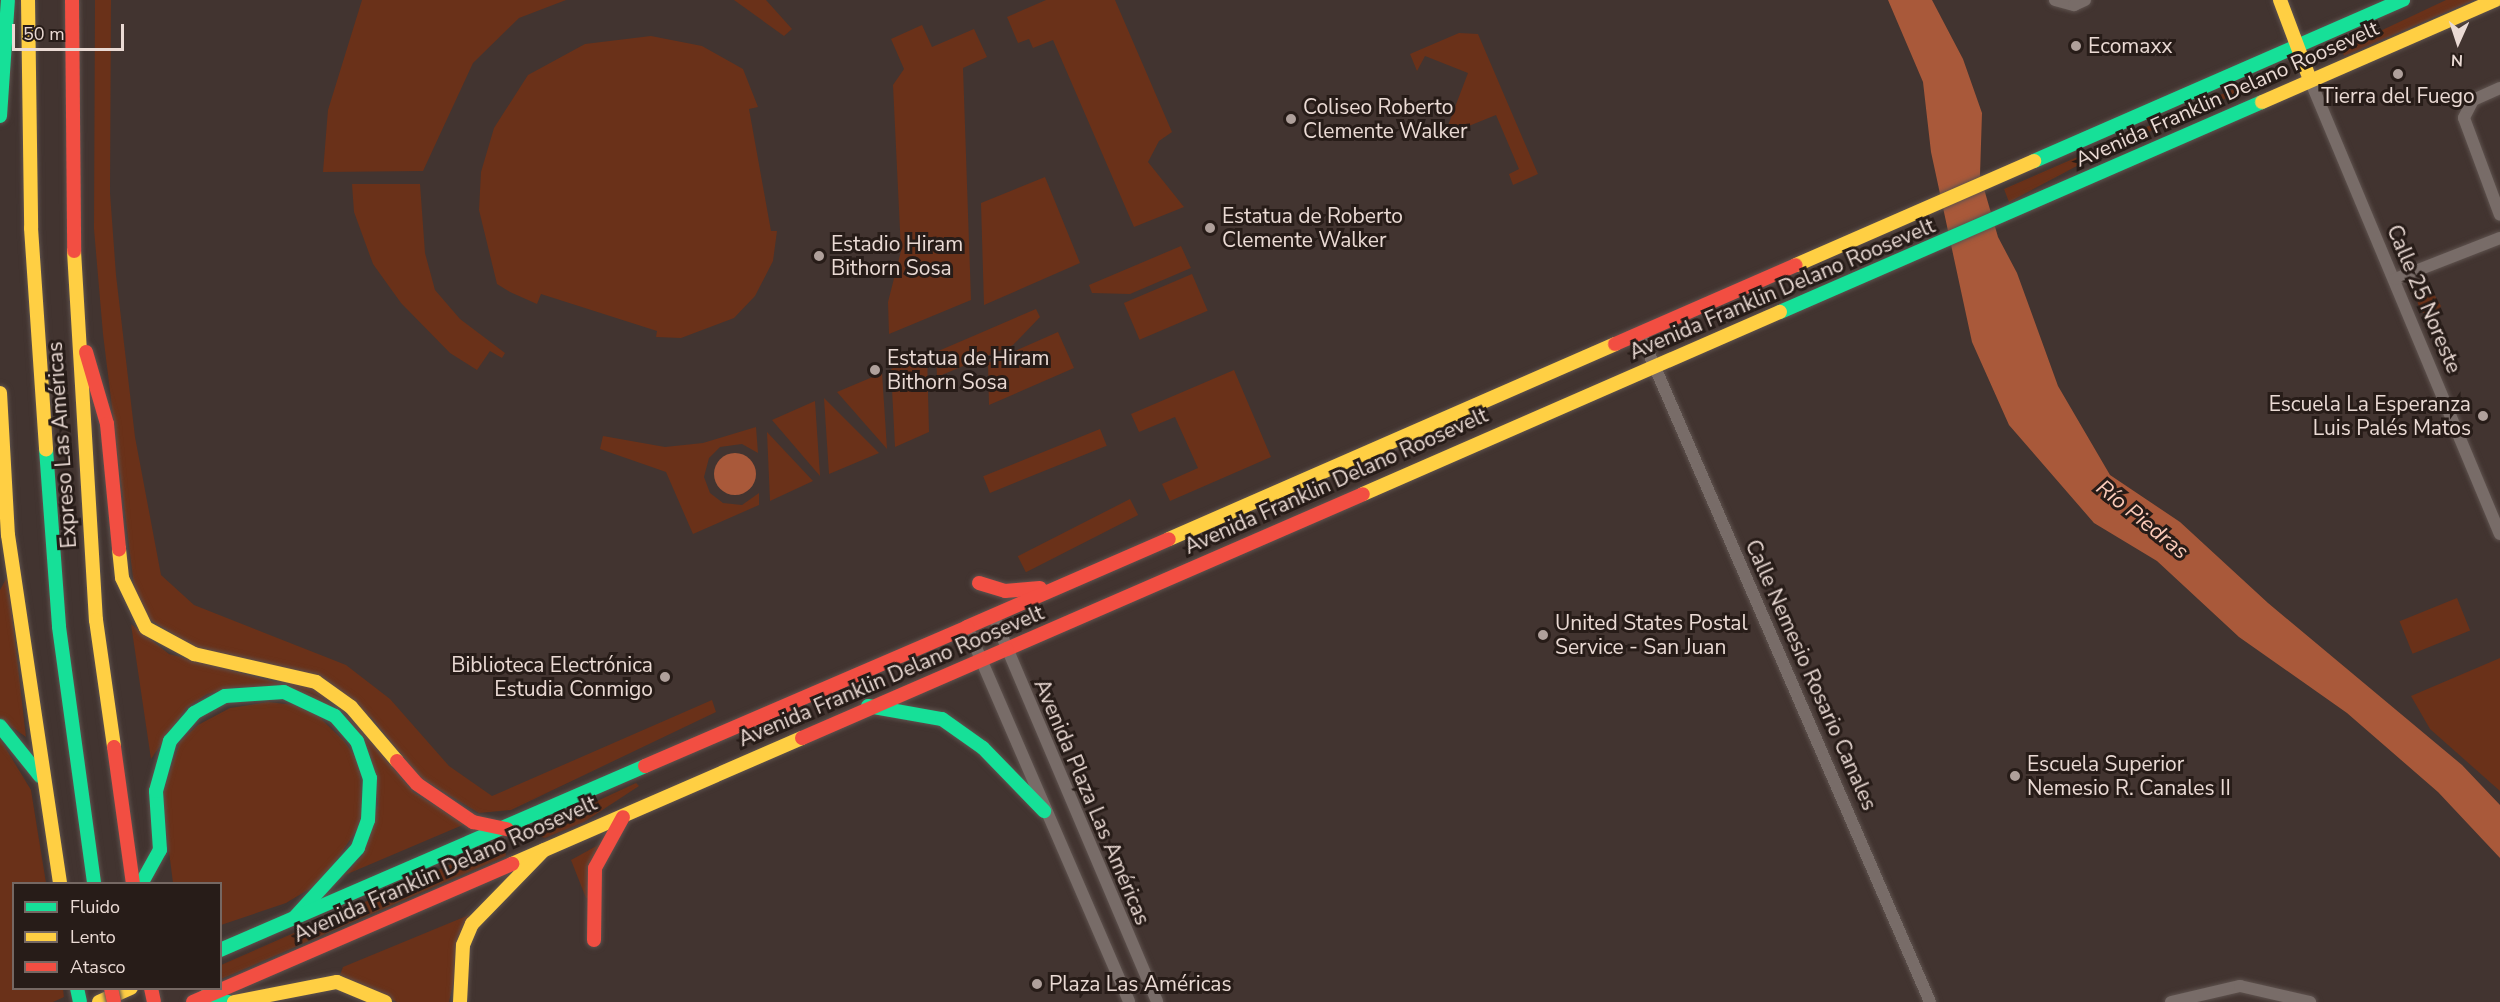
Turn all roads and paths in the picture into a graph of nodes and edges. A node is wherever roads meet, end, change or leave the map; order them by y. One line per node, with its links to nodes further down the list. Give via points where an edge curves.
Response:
1 (8, 0): 12 (main road)
2 (28, 0): 37 (main road, Expreso Las Américas, via 31,228 59,627)
3 (72, 0): 16 (main road, Expreso Las Américas)
4 (2055, 0): 5 (street, via 2074,5)
5 (2085, 0)
6 (2280, 0): 9 (main road)
7 (2403, 0): 9 (main road, Avenida Franklin Delano Roosevelt)
8 (2496, 0): 10 (main road, Avenida Franklin Delano Roosevelt)
9 (2299, 46): 10 (main road); 17 (main road, Avenida Franklin Delano Roosevelt)
10 (2310, 80): 15 (street, Calle 25 Noreste); 18 (main road, Avenida Franklin Delano Roosevelt, via 1938,247)
11 (2500, 88): 13 (street, via 2473,100 2464,118)
12 (0, 116)
13 (2500, 215)
14 (2500, 238): 15 (street)
15 (2395, 279): 20 (street, Calle 25 Noreste)
16 (74, 307): 34 (main road, via 107,424 122,578 146,628 194,654 316,682 351,707 417,784 473,822); 38 (main road, Expreso Las Américas, via 96,620)
17 (1641, 335): 18 (street, Calle Nemesio Rosario Canales); 23 (main road, Avenida Franklin Delano Roosevelt)
18 (1654, 365): 27 (main road, Avenida Franklin Delano Roosevelt); 54 (street, Calle Nemesio Rosario Canales)
19 (0, 393): 21 (main road)
20 (2500, 534)
21 (8, 535): 22 (main road); 31 (main road)
22 (0, 560)
23 (1075, 580): 24 (main road, via 1026,592); 25 (main road, Avenida Franklin Delano Roosevelt)
24 (980, 583)
25 (993, 615): 26 (main road, Avenida Franklin Delano Roosevelt); 27 (street, Avenida Plaza Las Américas)
26 (966, 627): 28 (street); 34 (main road, Avenida Franklin Delano Roosevelt, via 755,715)
27 (1007, 649): 28 (main road, Avenida Franklin Delano Roosevelt); 53 (street, Avenida Plaza Las Américas)
28 (980, 660): 29 (main road, Avenida Franklin Delano Roosevelt); 32 (street)
29 (867, 706): 32 (main road, via 942,719 983,748); 33 (main road, Avenida Franklin Delano Roosevelt)
30 (0, 726): 31 (main road, via 16,740)
31 (45, 785): 36 (main road)
32 (1044, 811): 52 (street)
33 (625, 814): 35 (main road, Avenida Franklin Delano Roosevelt); 41 (main road, via 608,836 596,868)
34 (507, 829): 40 (main road, Avenida Franklin Delano Roosevelt)
35 (544, 850): 45 (main road, Avenida Franklin Delano Roosevelt); 51 (main road, via 472,924 461,956)
36 (60, 882)
37 (94, 882)
38 (133, 882)
39 (142, 882): 40 (main road, via 160,850 156,791 170,741 194,713 225,696 284,692 335,716 357,741 370,778 368,820 358,848)
40 (295, 917): 42 (main road, Avenida Franklin Delano Roosevelt)
41 (594, 940)
42 (222, 949)
43 (126, 990): 47 (main road)
44 (221, 990): 46 (main road, Avenida Franklin Delano Roosevelt)
45 (222, 990)
46 (198, 1000): 48 (main road)
47 (99, 1002)
48 (228, 1002)
49 (234, 1002): 50 (main road, via 337,982)
50 (385, 1002)
51 (460, 1002)
52 (1129, 1002)
53 (1157, 1002)
54 (1930, 1002)
55 (2171, 1002): 56 (street, via 2240,986)
56 (2310, 1002)

